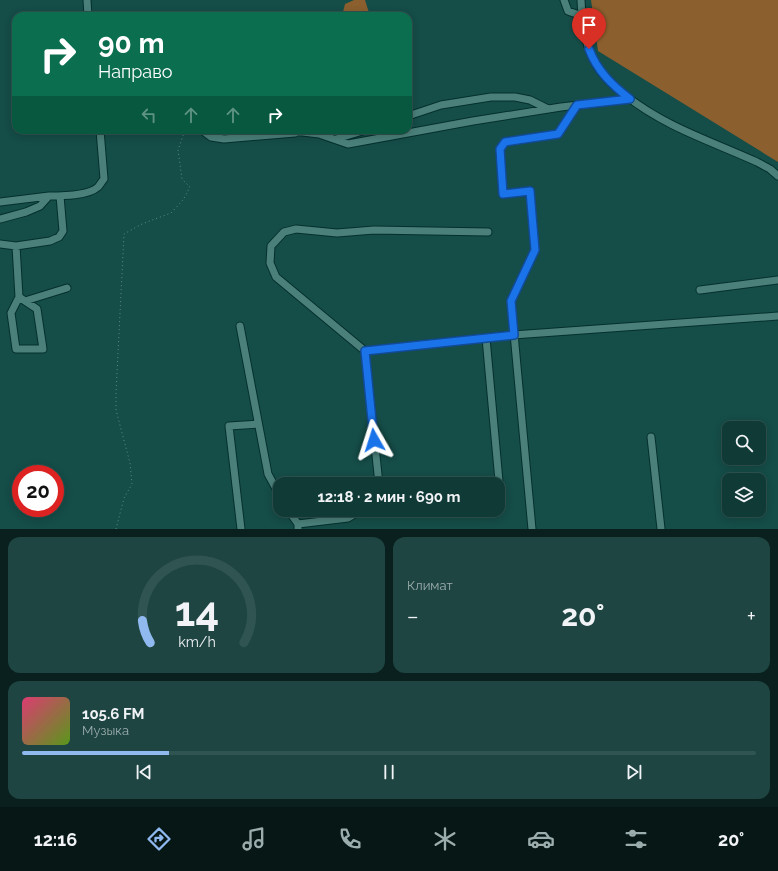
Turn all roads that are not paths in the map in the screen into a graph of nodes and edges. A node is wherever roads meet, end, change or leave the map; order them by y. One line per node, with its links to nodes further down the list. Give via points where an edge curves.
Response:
1 (86, 0): 4 (street)
2 (564, 0): 5 (street, via 568,11)
3 (581, 0): 5 (street)
4 (88, 12)
5 (582, 16): 6 (street, via 592,59 614,86)
6 (630, 99): 7 (street); 18 (street, via 672,126 757,162)
7 (577, 105): 8 (street); 32 (street, via 558,134 505,142 500,149 503,194 530,191 535,250 511,301)
8 (548, 109): 9 (street, via 515,96 441,105); 10 (street)
9 (412, 115)
10 (412, 132)
11 (100, 134): 20 (street, via 104,179 97,188 85,193)
12 (206, 134): 13 (street, via 224,139)
13 (291, 134)
14 (319, 134): 17 (street)
15 (354, 134): 17 (street)
16 (402, 134): 17 (street, via 348,144)
17 (336, 140)
18 (778, 176)
19 (49, 196): 20 (street); 21 (street); 22 (street, via 40,206)
20 (60, 196): 25 (street, via 63,231 59,237 50,241)
21 (0, 202)
22 (0, 219)
23 (488, 232): 34 (street, via 337,232 296,229 284,232 271,246 270,263 276,277)
24 (0, 244): 25 (street)
25 (16, 246): 29 (street)
26 (778, 280): 28 (street)
27 (67, 288): 29 (street)
28 (700, 290)
29 (22, 299): 29 (street, via 11,313 16,349 43,349 37,309)
30 (778, 316): 32 (street)
31 (240, 326): 35 (street)
32 (514, 335): 33 (street); 44 (street)
33 (486, 338): 34 (street); 38 (street)
34 (365, 351): 37 (street)
35 (258, 424): 39 (street, via 268,474); 43 (street, via 229,426)
36 (650, 437): 45 (street)
37 (378, 477)
38 (499, 477)
39 (273, 483)
40 (292, 517): 42 (street)
41 (350, 517): 42 (street)
42 (298, 527)
43 (241, 529)
44 (532, 529)
45 (661, 529)

